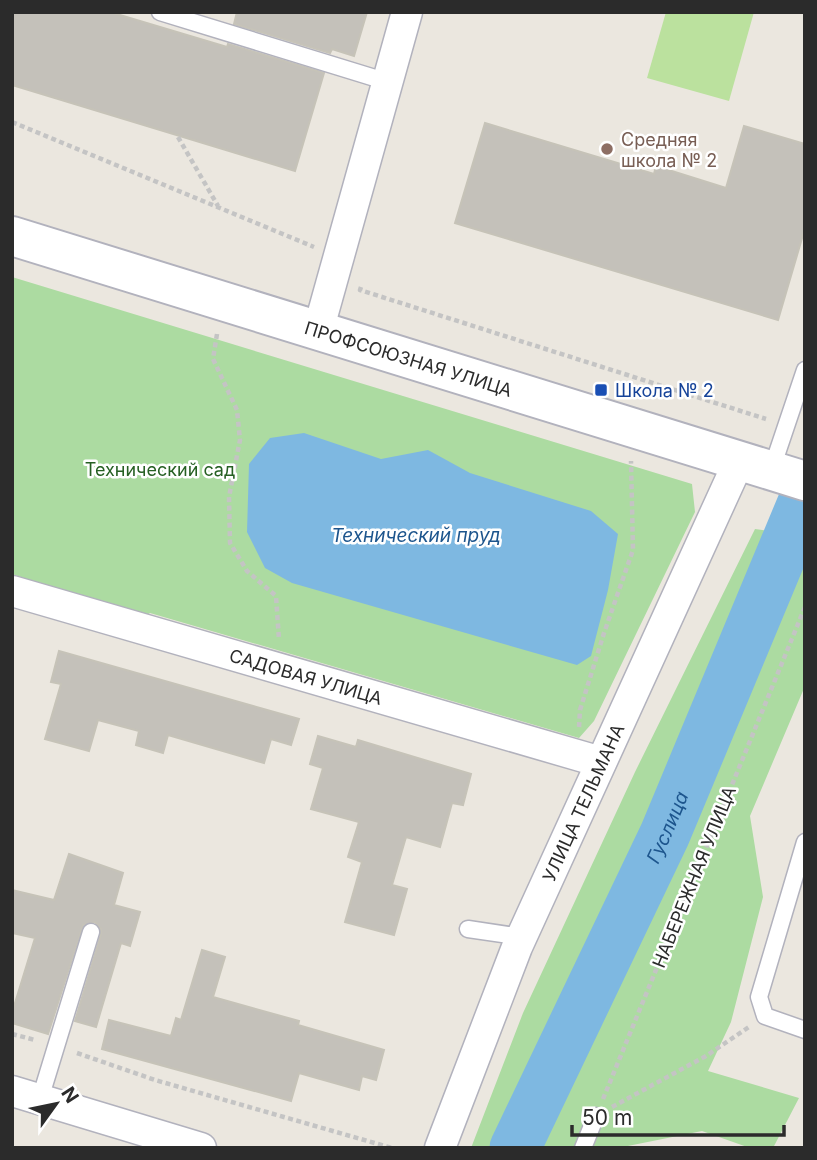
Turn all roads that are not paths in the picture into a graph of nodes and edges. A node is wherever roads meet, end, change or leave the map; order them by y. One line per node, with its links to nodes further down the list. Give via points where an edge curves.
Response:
1 (160, 12): 3 (lane)
2 (407, 12): 3 (street)
3 (388, 82): 5 (street)
4 (12, 236): 5 (main road, ПРОФСОЮЗНАЯ УЛИЦА)
5 (318, 331): 7 (main road, ПРОФСОЮЗНАЯ УЛИЦА)
6 (805, 370): 7 (lane)
7 (774, 471): 9 (street, УЛИЦА ТЕЛЬМАНА)
8 (12, 591): 9 (street, САДОВАЯ УЛИЦА)
9 (588, 759): 13 (street, УЛИЦА ТЕЛЬМАНА)
10 (805, 842): 14 (lane, via 759,997 765,1016)
11 (468, 929): 13 (lane)
12 (90, 932): 15 (lane, via 56,1046)
13 (522, 937): 18 (street, УЛИЦА ТЕЛЬМАНА)
14 (805, 1030)
15 (26, 1095): 17 (street)
16 (596, 1116): 19 (lane)
17 (201, 1148)
18 (440, 1148)
19 (583, 1148)

